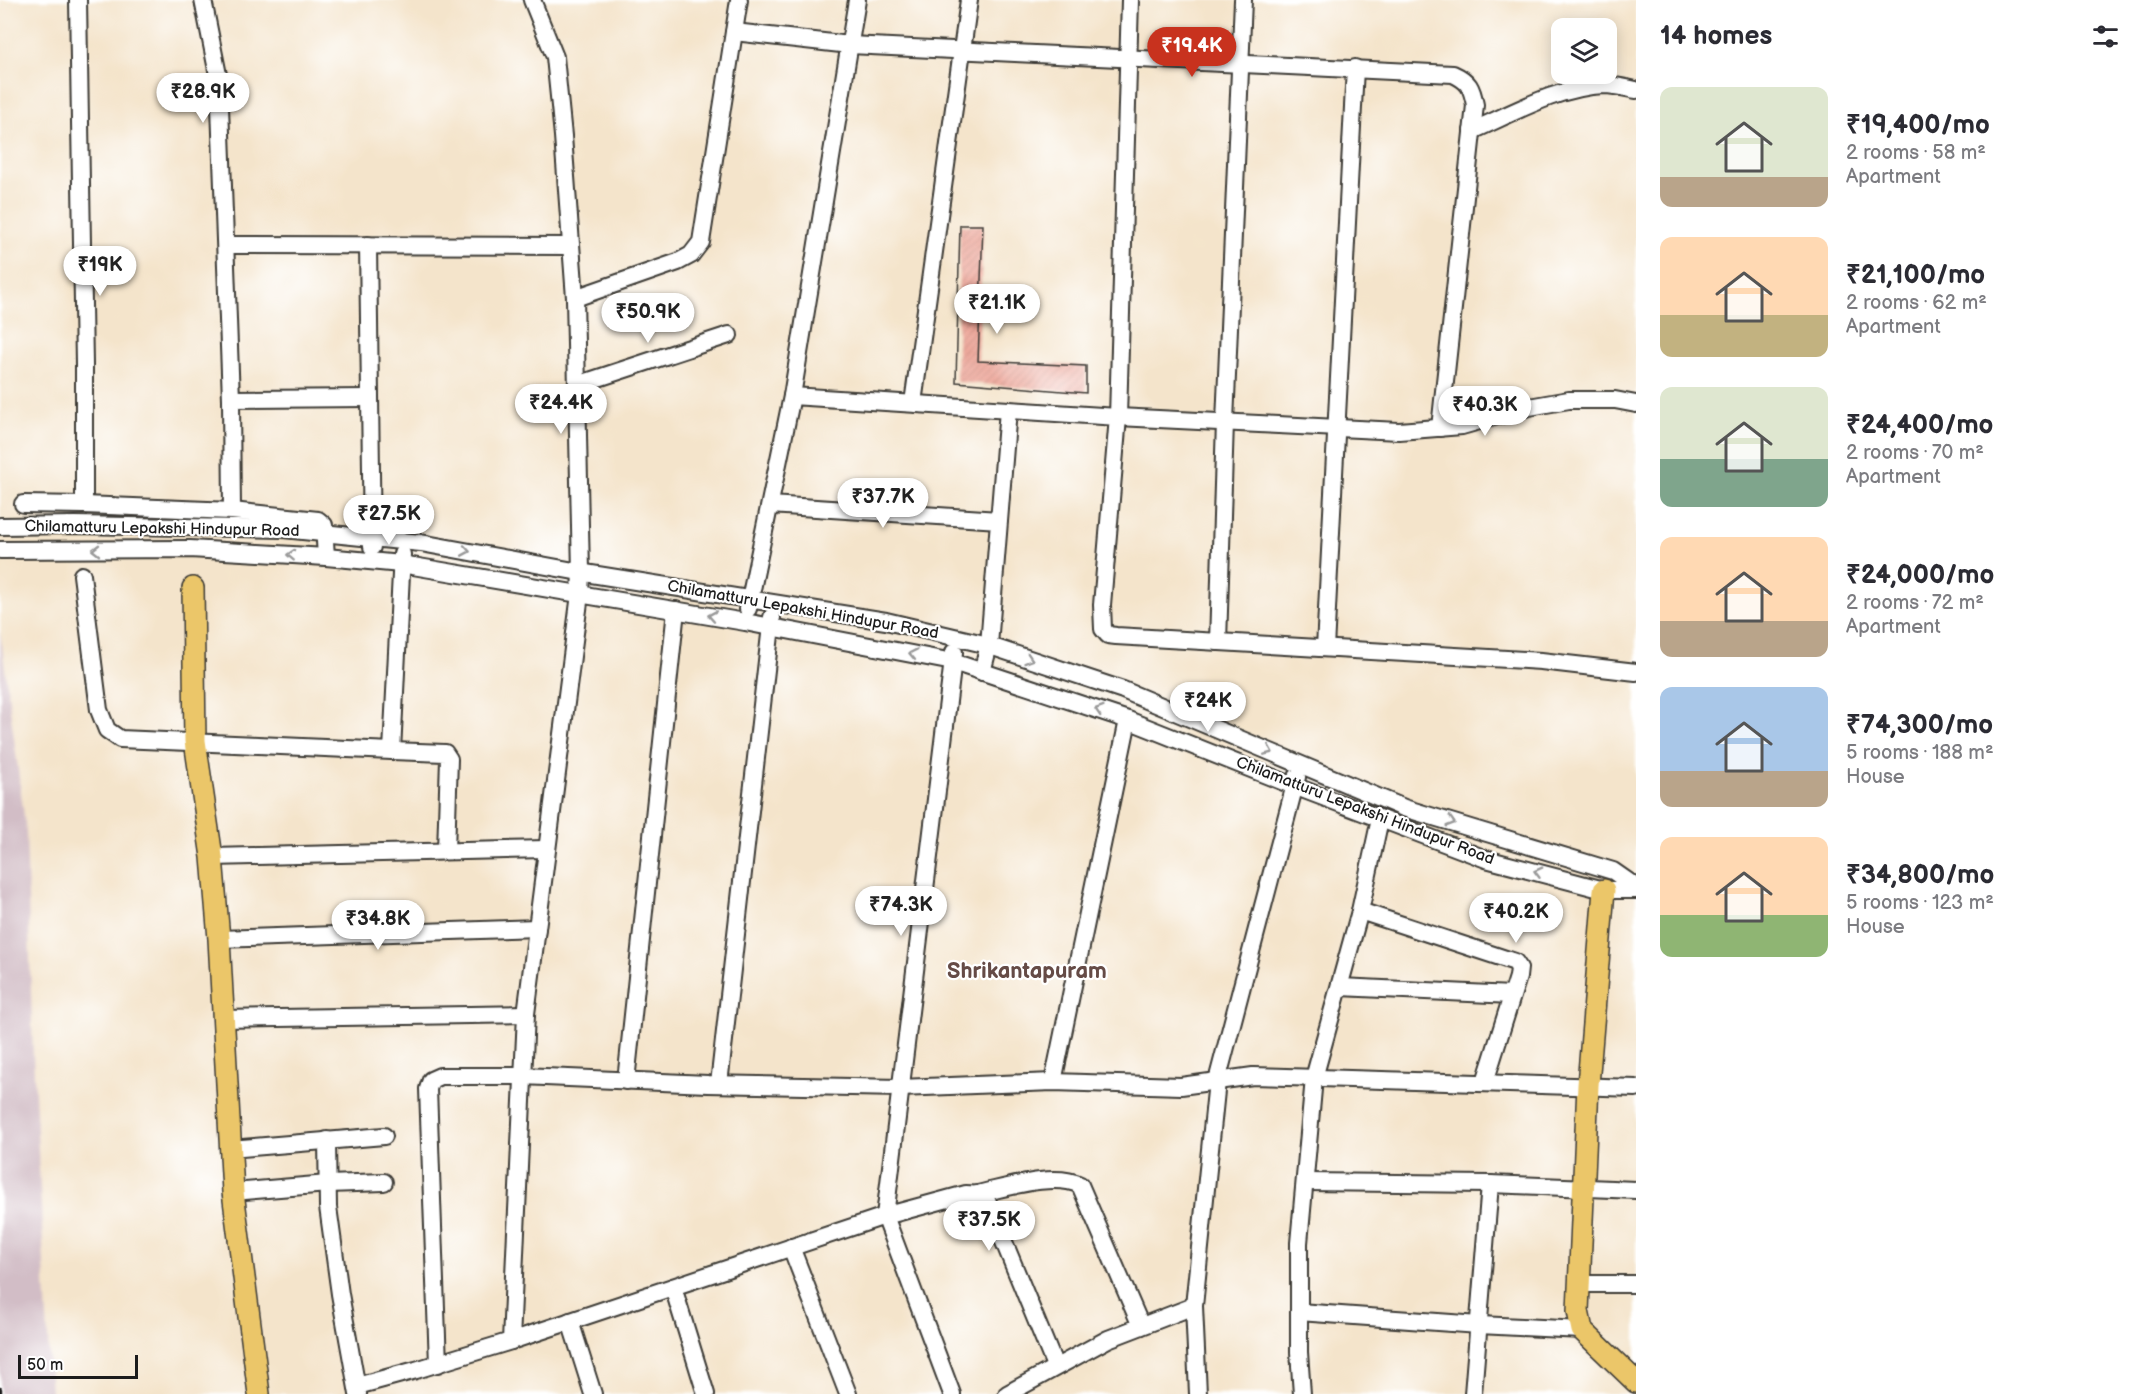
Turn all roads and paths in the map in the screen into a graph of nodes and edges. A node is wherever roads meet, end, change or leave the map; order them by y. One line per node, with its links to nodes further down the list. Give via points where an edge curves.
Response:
1 (78, 0): 34 (street)
2 (203, 0): 17 (street, via 219,80)
3 (532, 0): 19 (street, via 555,57)
4 (739, 0): 9 (street)
5 (857, 0): 10 (street)
6 (969, 0): 11 (street)
7 (1130, 0): 12 (street)
8 (1243, 0): 13 (street)
9 (734, 32): 10 (street); 20 (street, via 701,242 691,255 678,262)
10 (850, 45): 11 (street); 23 (street)
11 (962, 50): 12 (street); 26 (street)
12 (1127, 58): 13 (street); 29 (street)
13 (1241, 62): 14 (street); 30 (street)
14 (1354, 68): 16 (street, via 1452,74 1464,79 1472,88 1475,105); 31 (street)
15 (1636, 90): 16 (street, via 1607,85 1582,87)
16 (1472, 131): 32 (street)
17 (226, 245): 18 (street); 25 (street)
18 (368, 245): 19 (street); 24 (street)
19 (572, 246): 20 (street)
20 (575, 298): 22 (street)
21 (729, 335): 22 (street)
22 (577, 385): 46 (street)
23 (792, 396): 26 (street); 35 (street)
24 (370, 398): 25 (street); 40 (street)
25 (231, 399): 36 (street)
26 (913, 403): 28 (street)
27 (1636, 404): 32 (street, via 1569,400)
28 (1008, 410): 29 (street); 37 (street)
29 (1118, 417): 30 (street); 56 (street, via 1102,629 1116,636)
30 (1225, 422): 31 (street); 56 (street)
31 (1336, 427): 32 (street); 58 (street)
32 (1440, 428)
33 (23, 504): 34 (street)
34 (84, 505): 36 (street)
35 (770, 505): 37 (street); 50 (street)
36 (232, 511): 39 (street, via 318,520)
37 (999, 520): 57 (street)
38 (0, 526): 39 (street, Chilamatturu Lepakshi Hindupur Road)
39 (325, 533): 40 (street, Chilamatturu Lepakshi Hindupur Road); 43 (street)
40 (372, 538): 41 (street, Chilamatturu Lepakshi Hindupur Road); 44 (street)
41 (403, 541): 45 (street); 46 (street, Chilamatturu Lepakshi Hindupur Road, one-way to 46)
42 (0, 550): 43 (street, Chilamatturu Lepakshi Hindupur Road, one-way to 42, via 190,549)
43 (326, 557): 44 (street, Chilamatturu Lepakshi Hindupur Road)
44 (372, 562): 45 (street, Chilamatturu Lepakshi Hindupur Road)
45 (401, 564): 49 (street, Chilamatturu Lepakshi Hindupur Road); 64 (street)
46 (581, 572): 49 (street); 50 (street, Chilamatturu Lepakshi Hindupur Road)
47 (82, 575): 63 (street, via 99,710 106,730 120,739)
48 (193, 588): 63 (main road)
49 (580, 594): 52 (street, Chilamatturu Lepakshi Hindupur Road); 68 (street)
50 (751, 600): 51 (street, Chilamatturu Lepakshi Hindupur Road); 53 (street)
51 (775, 604): 54 (street); 55 (street, Chilamatturu Lepakshi Hindupur Road, via 886,621)
52 (676, 610): 53 (street, Chilamatturu Lepakshi Hindupur Road, one-way to 52); 82 (street)
53 (745, 622): 54 (street, Chilamatturu Lepakshi Hindupur Road)
54 (770, 626): 59 (street, Chilamatturu Lepakshi Hindupur Road, one-way to 54); 86 (street)
55 (956, 638): 57 (street, Chilamatturu Lepakshi Hindupur Road); 59 (street)
56 (1218, 642): 58 (street)
57 (989, 645): 60 (street); 65 (street, Chilamatturu Lepakshi Hindupur Road, one-way to 65, via 1123,690)
58 (1324, 648): 61 (street, via 1541,661)
59 (952, 662): 60 (street, Chilamatturu Lepakshi Hindupur Road); 88 (street)
60 (982, 672): 62 (street, Chilamatturu Lepakshi Hindupur Road, one-way to 60)
61 (1636, 672)
62 (1128, 720): 66 (street, Chilamatturu Lepakshi Hindupur Road); 84 (street)
63 (195, 741): 64 (street); 70 (main road)
64 (392, 751): 69 (street, via 445,753 449,759)
65 (1302, 765): 66 (street); 71 (street, Chilamatturu Lepakshi Hindupur Road, one-way to 71, via 1404,808 1614,871)
66 (1294, 786): 67 (street, Chilamatturu Lepakshi Hindupur Road); 83 (street)
67 (1380, 819): 72 (street, Chilamatturu Lepakshi Hindupur Road, one-way to 67, via 1486,859); 73 (street)
68 (546, 849): 69 (street); 74 (street)
69 (446, 851): 70 (street)
70 (212, 857): 75 (main road)
71 (1636, 889): 72 (street, Chilamatturu Lepakshi Hindupur Road)
72 (1604, 890): 87 (main road)
73 (1360, 911): 76 (street); 77 (street, via 1515,962 1518,977)
74 (537, 928): 75 (street); 78 (street)
75 (219, 939): 79 (main road)
76 (1340, 987): 77 (street); 81 (street)
77 (1512, 995): 85 (street)
78 (526, 1014): 79 (street); 80 (street)
79 (223, 1019): 92 (main road)
80 (522, 1076): 82 (street); 112 (street); 113 (street, via 440,1076 431,1080 428,1089)
81 (1314, 1078): 83 (street, via 1253,1076); 85 (street); 94 (street)
82 (626, 1080): 86 (street)
83 (1217, 1080): 84 (street, via 1180,1086); 106 (street)
84 (1053, 1082): 88 (street)
85 (1485, 1082): 87 (street)
86 (719, 1084): 88 (street)
87 (1588, 1085): 89 (street); 97 (main road)
88 (900, 1088): 101 (street)
89 (1636, 1088)
90 (384, 1136): 91 (street)
91 (327, 1140): 92 (street); 95 (street)
92 (230, 1149): 99 (main road)
93 (384, 1182): 95 (street)
94 (1305, 1182): 96 (street); 107 (street, via 1299,1243)
95 (328, 1184): 99 (street); 116 (street, via 340,1294)
96 (1490, 1184): 97 (street); 109 (street)
97 (1584, 1188): 98 (street); 103 (main road)
98 (1636, 1190)
99 (233, 1192): 117 (main road)
100 (977, 1194): 101 (street); 110 (street, via 1044,1181 1065,1180 1080,1185); 114 (street, via 988,1203)
101 (885, 1216): 102 (street); 121 (street)
102 (791, 1247): 105 (street); 120 (street)
103 (1578, 1284): 104 (street); 111 (main road)
104 (1636, 1284)
105 (673, 1287): 108 (street); 119 (street)
106 (1194, 1305): 110 (street); 123 (street)
107 (1299, 1312): 109 (street); 124 (street)
108 (570, 1321): 112 (street); 118 (street)
109 (1479, 1325): 111 (street); 125 (street)
110 (1141, 1326): 114 (street, via 1108,1338)
111 (1582, 1330): 115 (main road)
112 (511, 1341): 113 (street)
113 (438, 1364): 116 (street)
114 (1055, 1366): 122 (street)
115 (1636, 1382)
116 (358, 1390)
117 (259, 1394)
118 (593, 1394)
119 (706, 1394)
120 (848, 1394)
121 (952, 1394)
122 (1007, 1394)
123 (1198, 1394)
124 (1302, 1394)
125 (1473, 1394)

